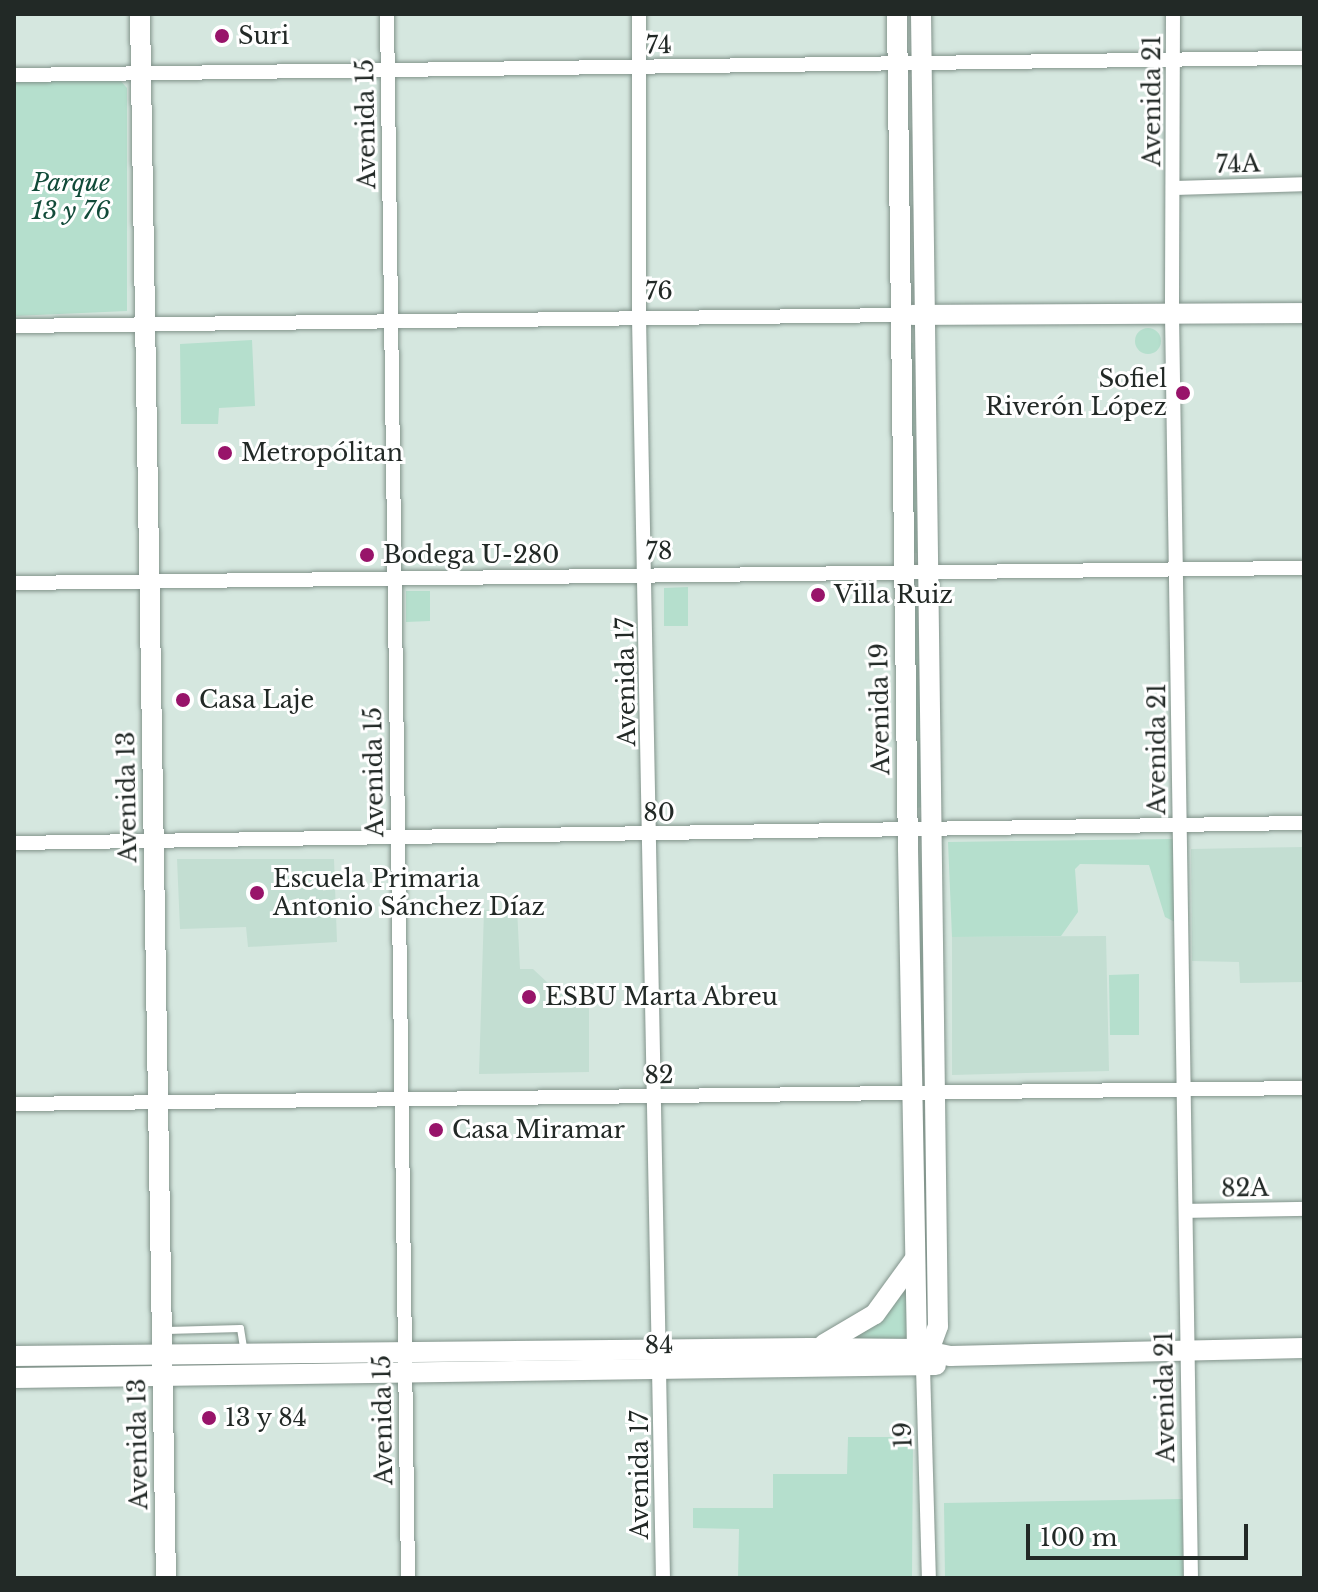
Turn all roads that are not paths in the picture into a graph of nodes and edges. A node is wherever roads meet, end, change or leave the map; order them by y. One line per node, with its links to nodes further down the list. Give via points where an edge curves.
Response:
1 (140, 14): 13 (main road, Avenida 13)
2 (387, 14): 12 (street, Avenida 15)
3 (639, 14): 11 (street, Avenida 17)
4 (897, 14): 9 (main road, Avenida 19)
5 (921, 14): 10 (main road, Avenida 19)
6 (1173, 14): 7 (street, Avenida 21)
7 (1174, 58): 8 (street, 74); 10 (street, 74); 16 (street, Avenida 21)
8 (1304, 58)
9 (897, 61): 10 (street, 74); 11 (street, 74); 19 (main road, Avenida 19)
10 (921, 62): 20 (main road, Avenida 19)
11 (640, 67): 12 (street, 74); 21 (street, Avenida 17)
12 (388, 71): 13 (street, 74); 22 (street, Avenida 15)
13 (141, 72): 14 (street, 74); 23 (main road, Avenida 13)
14 (14, 75)
15 (1304, 184): 16 (street, 74A)
16 (1173, 188): 18 (street, Avenida 21)
17 (1304, 313): 18 (main road, 76)
18 (1172, 314): 20 (main road, 76); 27 (street, Avenida 21)
19 (900, 315): 20 (main road, 76); 21 (street, 76); 28 (main road, Avenida 19)
20 (925, 316): 26 (main road, Avenida 19)
21 (639, 318): 22 (street, 76); 29 (street, Avenida 17)
22 (390, 324): 23 (street, 76); 30 (street, Avenida 15)
23 (148, 325): 24 (street, 76); 31 (main road, Avenida 13)
24 (14, 326)
25 (1304, 568): 27 (street, 78)
26 (926, 570): 27 (street, 78); 28 (street, 78); 36 (main road, Avenida 19)
27 (1179, 570): 33 (street, Avenida 21)
28 (904, 571): 29 (street, 78); 35 (main road, Avenida 19)
29 (646, 573): 30 (street, 78); 37 (street, Avenida 17)
30 (394, 577): 31 (street, 78); 38 (street, Avenida 15)
31 (148, 580): 32 (street, 78); 39 (main road, Avenida 13)
32 (14, 583)
33 (1180, 823): 34 (street, 80); 36 (street, 80); 44 (street, Avenida 21)
34 (1304, 823)
35 (908, 831): 36 (street, 80); 37 (street, 80); 42 (main road, Avenida 19)
36 (931, 831): 43 (main road, Avenida 19)
37 (650, 835): 38 (street, 80); 46 (street, Avenida 17)
38 (397, 839): 39 (street, 80); 45 (street, Avenida 15)
39 (155, 840): 40 (street, 80); 47 (main road, Avenida 13)
40 (14, 843)
41 (1304, 1088): 44 (street, 82)
42 (912, 1090): 43 (street, 82); 46 (street, 82); 51 (main road, Avenida 19)
43 (934, 1091): 44 (street, 82); 61 (main road, Avenida 19, via 938,1326)
44 (1185, 1092): 50 (street, Avenida 21)
45 (401, 1096): 46 (street, 82); 47 (street, 82); 64 (street, Avenida 15)
46 (655, 1097): 56 (street, Avenida 17)
47 (157, 1102): 48 (street, 82); 53 (main road, Avenida 13)
48 (14, 1104)
49 (1304, 1209): 50 (street, 82A)
50 (1187, 1211): 62 (street, Avenida 21)
51 (916, 1257): 54 (main road, via 875,1314 833,1342); 61 (main road, Avenida 19)
52 (199, 1329): 53 (lane); 58 (lane); 59 (lane, via 243,1330)
53 (161, 1330): 57 (main road, Avenida 13)
54 (809, 1348): 56 (main road, 84); 61 (main road, 84)
55 (1304, 1348): 62 (main road, 84)
56 (660, 1350): 64 (main road, 84); 65 (street, Avenida 17)
57 (162, 1354): 58 (main road, 84); 60 (main road, 84); 66 (main road, Avenida 13)
58 (200, 1354): 59 (main road, 84)
59 (244, 1354): 64 (main road, 84)
60 (14, 1356)
61 (924, 1356): 62 (main road, 84); 65 (main road, 84); 71 (street, 19)
62 (1186, 1356): 63 (main road, 84); 72 (street, Avenida 21)
63 (1304, 1359)
64 (403, 1364): 65 (main road, 84); 66 (main road, 84); 69 (street, Avenida 15)
65 (660, 1371): 70 (street, Avenida 17)
66 (163, 1377): 67 (main road, 84); 68 (main road, Avenida 13)
67 (14, 1378)
68 (166, 1578)
69 (408, 1578)
70 (663, 1578)
71 (929, 1578)
72 (1191, 1578)

